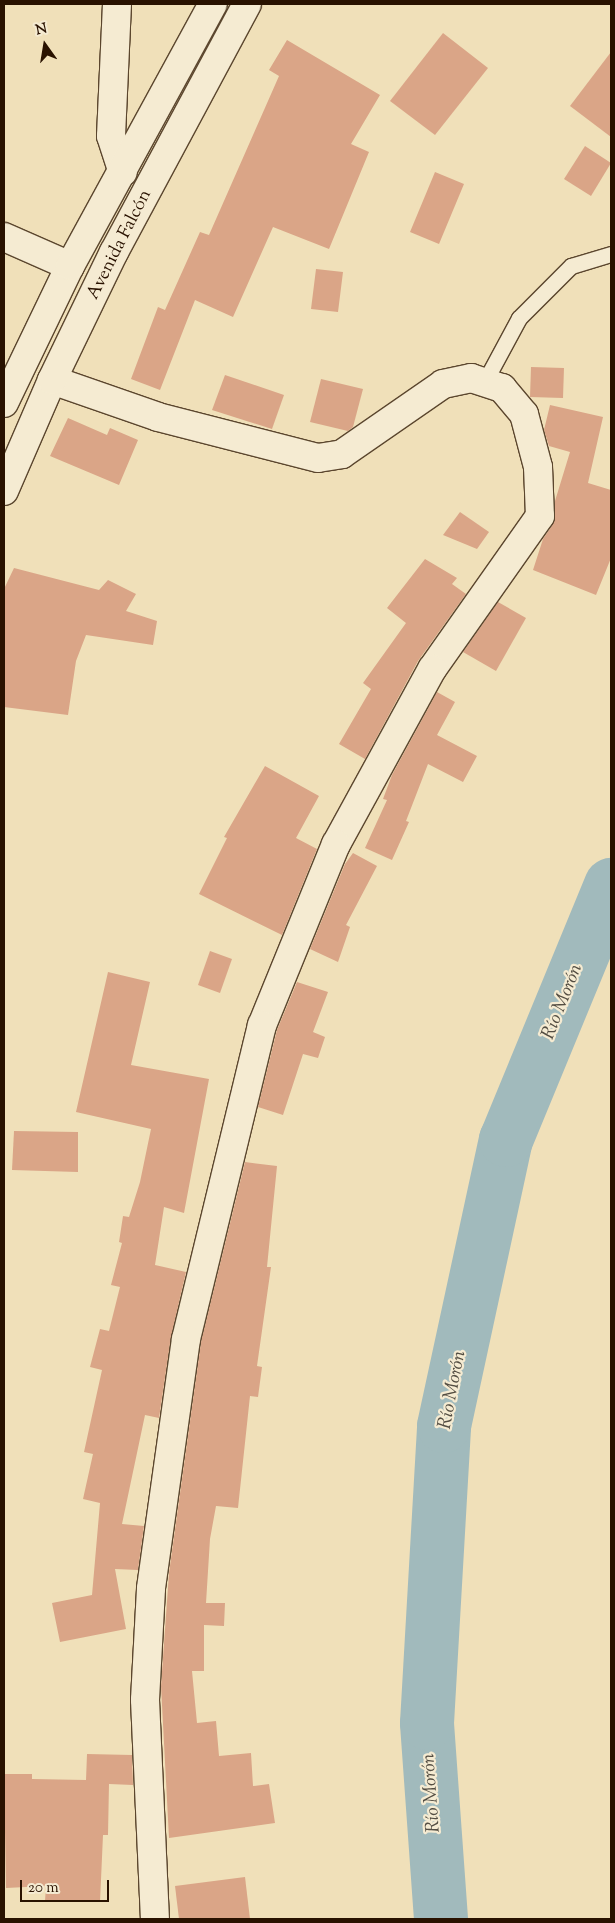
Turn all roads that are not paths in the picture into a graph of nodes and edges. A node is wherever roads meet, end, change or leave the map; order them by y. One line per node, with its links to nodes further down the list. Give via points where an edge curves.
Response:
1 (117, 4): 4 (street, via 111,136)
2 (214, 4): 4 (street, Avenida Falcón)
3 (247, 4): 8 (street, Avenida Falcón, via 114,252)
4 (123, 172): 7 (street, Avenida Falcón)
5 (4, 237): 7 (street)
6 (611, 254): 9 (lane, via 571,266 519,318)
7 (70, 266): 10 (street, Avenida Falcón)
8 (52, 380): 9 (street, via 158,417 318,458 342,454 443,384 471,378); 11 (street, Avenida Falcón)
9 (484, 383): 12 (street, via 502,388 524,414 538,467 540,516 432,669 336,844 262,1025 186,1339 151,1589 145,1700)
10 (4, 404)
11 (4, 492)
12 (151, 1917)

